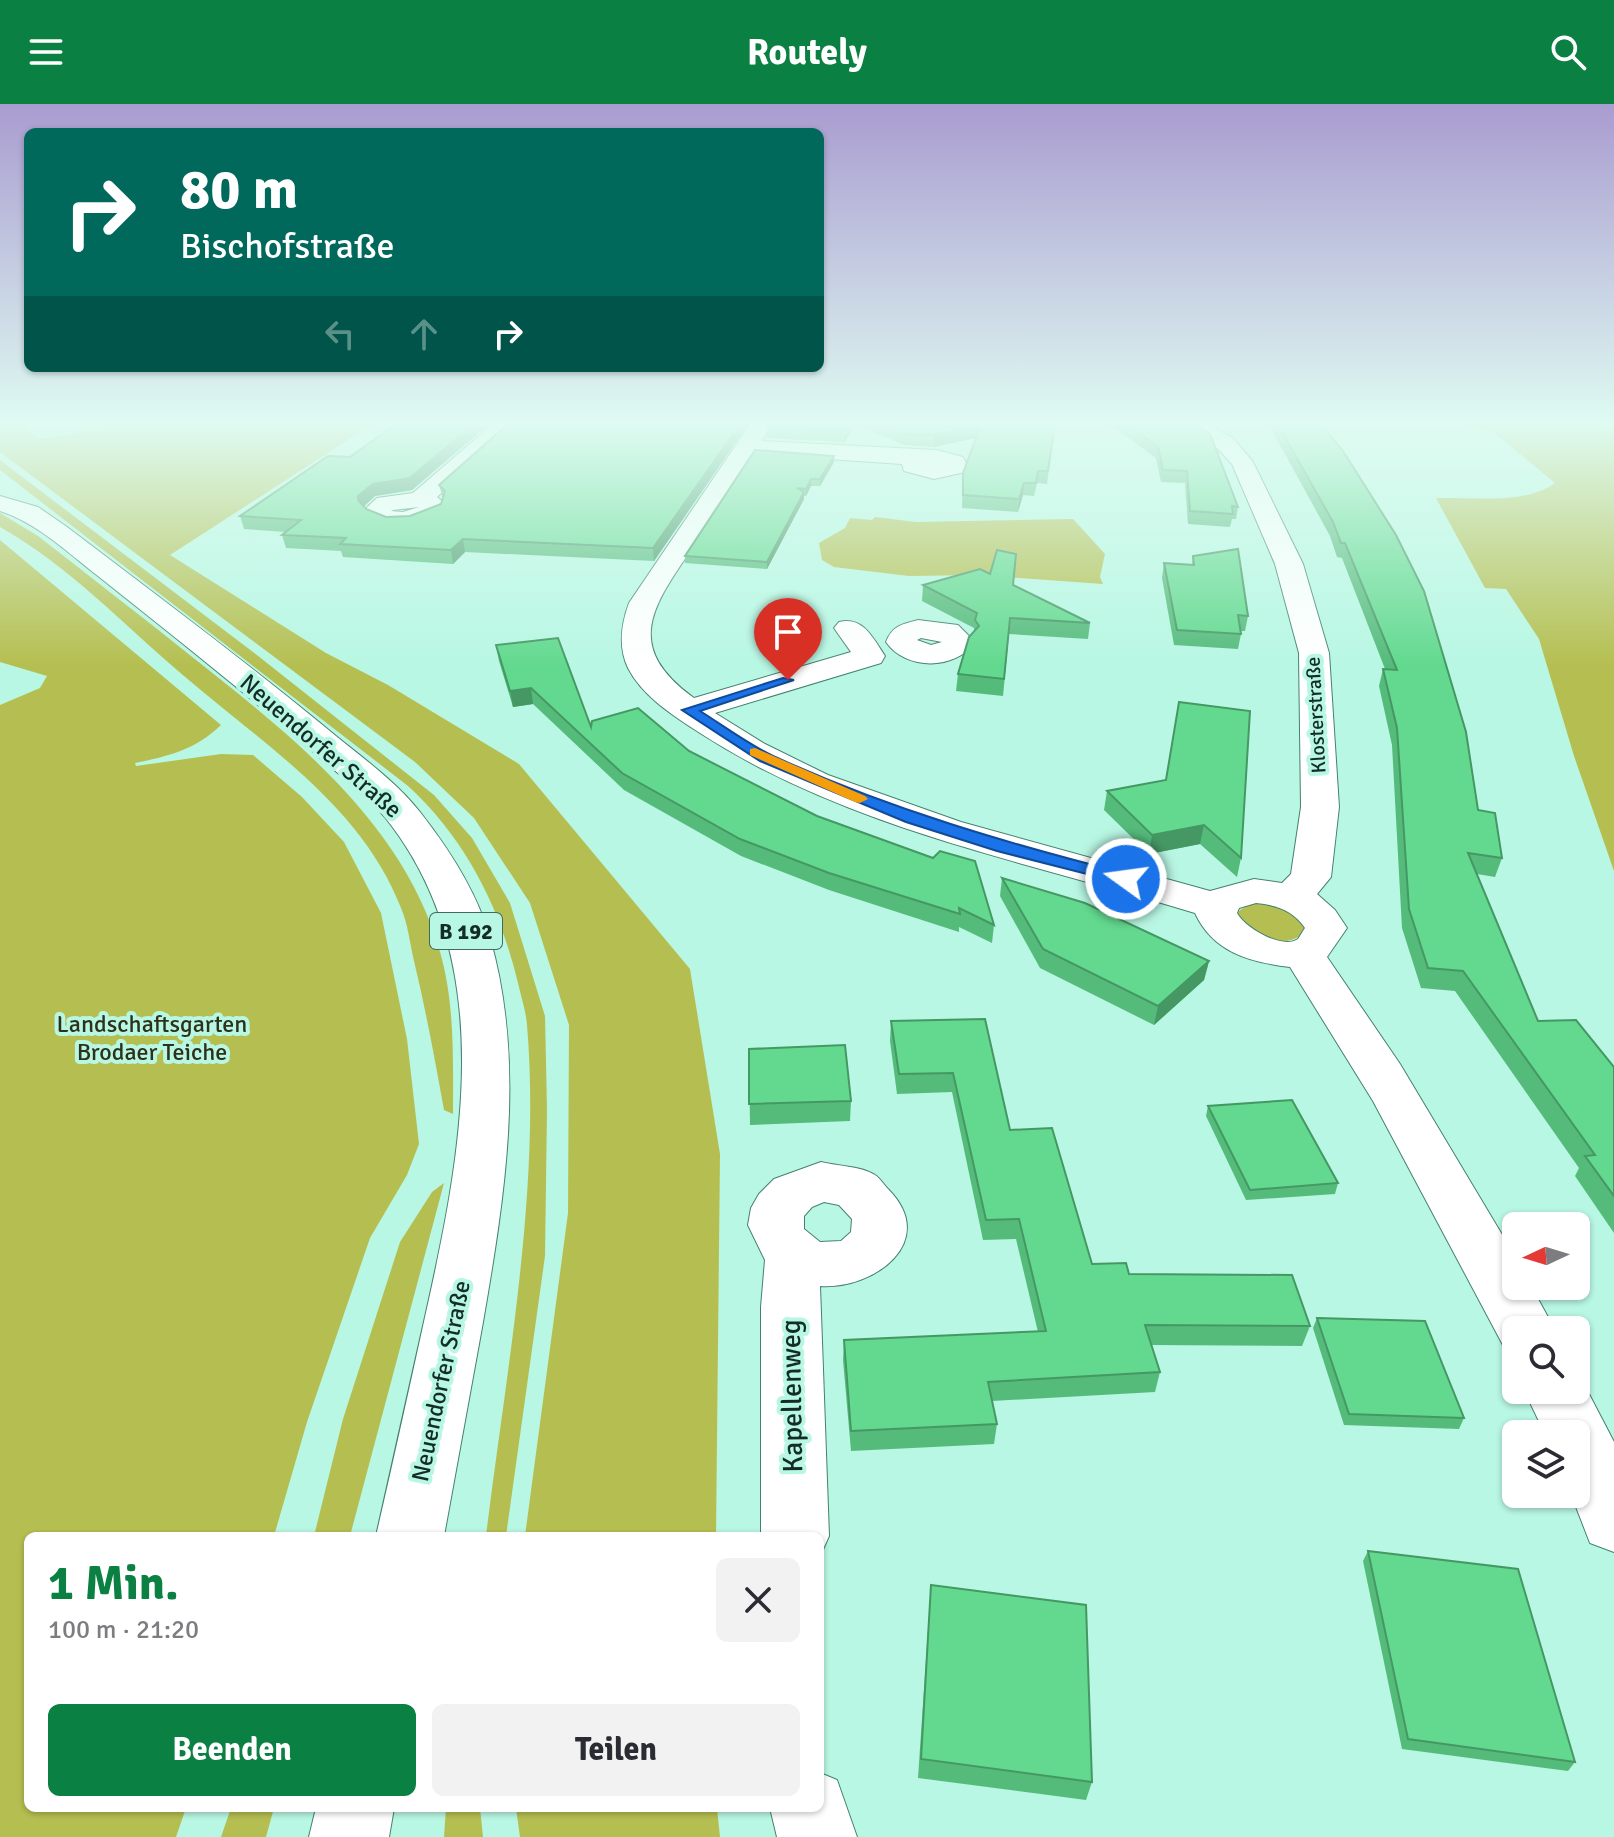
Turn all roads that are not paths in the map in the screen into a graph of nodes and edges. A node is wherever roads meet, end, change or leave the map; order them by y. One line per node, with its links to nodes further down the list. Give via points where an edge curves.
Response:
1 (15, 504): 15 (street, Neuendorfer Straße / B 192, via 283,709 377,789 432,854 455,897 471,948 485,1028 486,1128 469,1247)
2 (708, 504): 7 (street, via 655,582 637,615 635,634 646,671)
3 (1261, 504): 8 (street, Klosterstraße, via 1289,564 1314,653 1320,807 1311,877)
4 (849, 628): 6 (street)
5 (904, 646): 6 (street)
6 (870, 656): 7 (street)
7 (689, 710): 9 (street, via 765,758 912,819)
8 (1291, 897): 9 (street, via 1238,893); 10 (street, via 1311,907 1326,928 1315,947)
9 (1217, 906): 10 (street, via 1216,916 1231,937 1266,951)
10 (1301, 952): 12 (street, via 1389,1086)
11 (793, 1256): 16 (street, Kapellenweg)
12 (1518, 1316)
13 (1562, 1404): 14 (street)
14 (1614, 1521)
15 (411, 1532)
16 (795, 1532)
17 (354, 1812): 19 (street)
18 (810, 1812): 20 (street)
19 (349, 1837)
20 (817, 1837)

